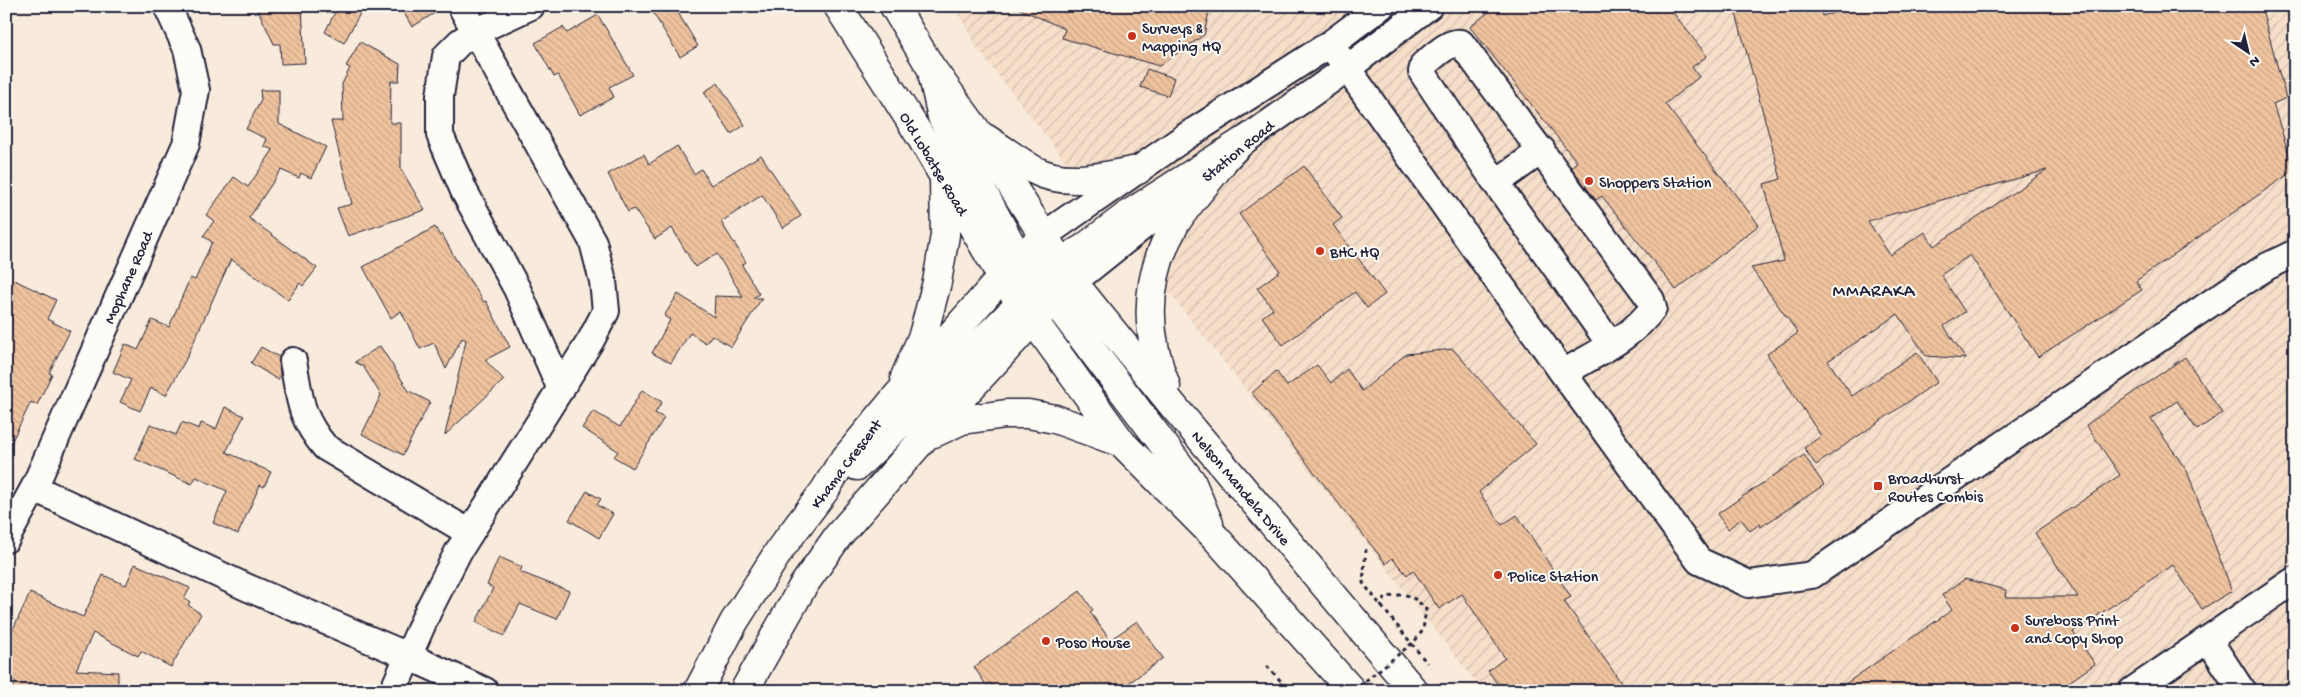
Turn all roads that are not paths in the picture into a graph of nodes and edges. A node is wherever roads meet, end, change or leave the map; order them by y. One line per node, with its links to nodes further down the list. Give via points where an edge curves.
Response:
1 (167, 6): 30 (street, Mophane Road, via 187,49 196,90 186,144)
2 (461, 6): 8 (street)
3 (838, 6): 17 (main road, Old Lobatse Road)
4 (894, 6): 10 (main road)
5 (1381, 6): 9 (street)
6 (1429, 6): 11 (street, Station Road)
7 (524, 8): 8 (street)
8 (474, 32): 25 (street, via 446,56 440,96 440,135 464,190 517,289); 25 (street, via 593,242 603,281 606,311)
9 (1330, 44): 11 (street); 16 (street)
10 (930, 66): 12 (main road); 21 (main road, via 942,118)
11 (1348, 68): 13 (street, Station Road); 24 (street)
12 (979, 134): 16 (main road, via 1036,171 1065,178 1085,179); 19 (main road)
13 (1242, 142): 15 (street, Station Road); 21 (main road, via 1129,214)
14 (1542, 150): 18 (street); 18 (street, via 1461,43 1456,42 1443,50 1424,64 1422,72); 22 (street, via 1651,300 1653,308 1646,318)
15 (1222, 163): 21 (street, Station Road); 27 (main road, via 1176,222 1160,252 1152,286 1153,348)
16 (1138, 170): 19 (street)
17 (944, 177): 21 (main road, Old Lobatse Road); 26 (main road, via 945,235 937,282 923,335)
18 (1496, 183): 22 (street)
19 (1042, 236): 21 (main road)
20 (2295, 258): 24 (street, via 2291,255 2268,266 2230,290 1820,569 1803,576 1749,584 1699,561)
21 (1038, 285): 26 (main road, Khama Crescent); 27 (main road, Nelson Mandela Drive); 28 (main road); 29 (main road); 31 (main road, via 864,462); 33 (main road, via 1077,328 1191,481)
22 (1611, 345): 24 (street)
23 (293, 361): 32 (street, via 302,413 324,447)
24 (1563, 373)
25 (561, 388): 32 (street)
26 (898, 395): 31 (main road, Khama Crescent, via 840,465)
27 (1174, 407): 43 (main road, Nelson Mandela Drive)
28 (925, 437): 29 (main road, via 962,420 1028,414 1055,419); 41 (main road, via 838,536 803,586)
29 (1122, 443): 33 (main road)
30 (34, 488): 34 (street, Mophane Road); 37 (street, via 246,587)
31 (826, 490): 40 (main road, Khama Crescent, via 781,548 734,622)
32 (470, 533): 37 (street)
33 (1215, 537): 42 (main road)
34 (6, 539)
35 (2295, 580): 36 (street)
36 (2208, 639): 44 (street); 45 (street)
37 (408, 656): 38 (street); 39 (street)
38 (393, 691)
39 (485, 691)
40 (698, 691)
41 (744, 691)
42 (1353, 691)
43 (1414, 691)
44 (2132, 691)
45 (2242, 691)

